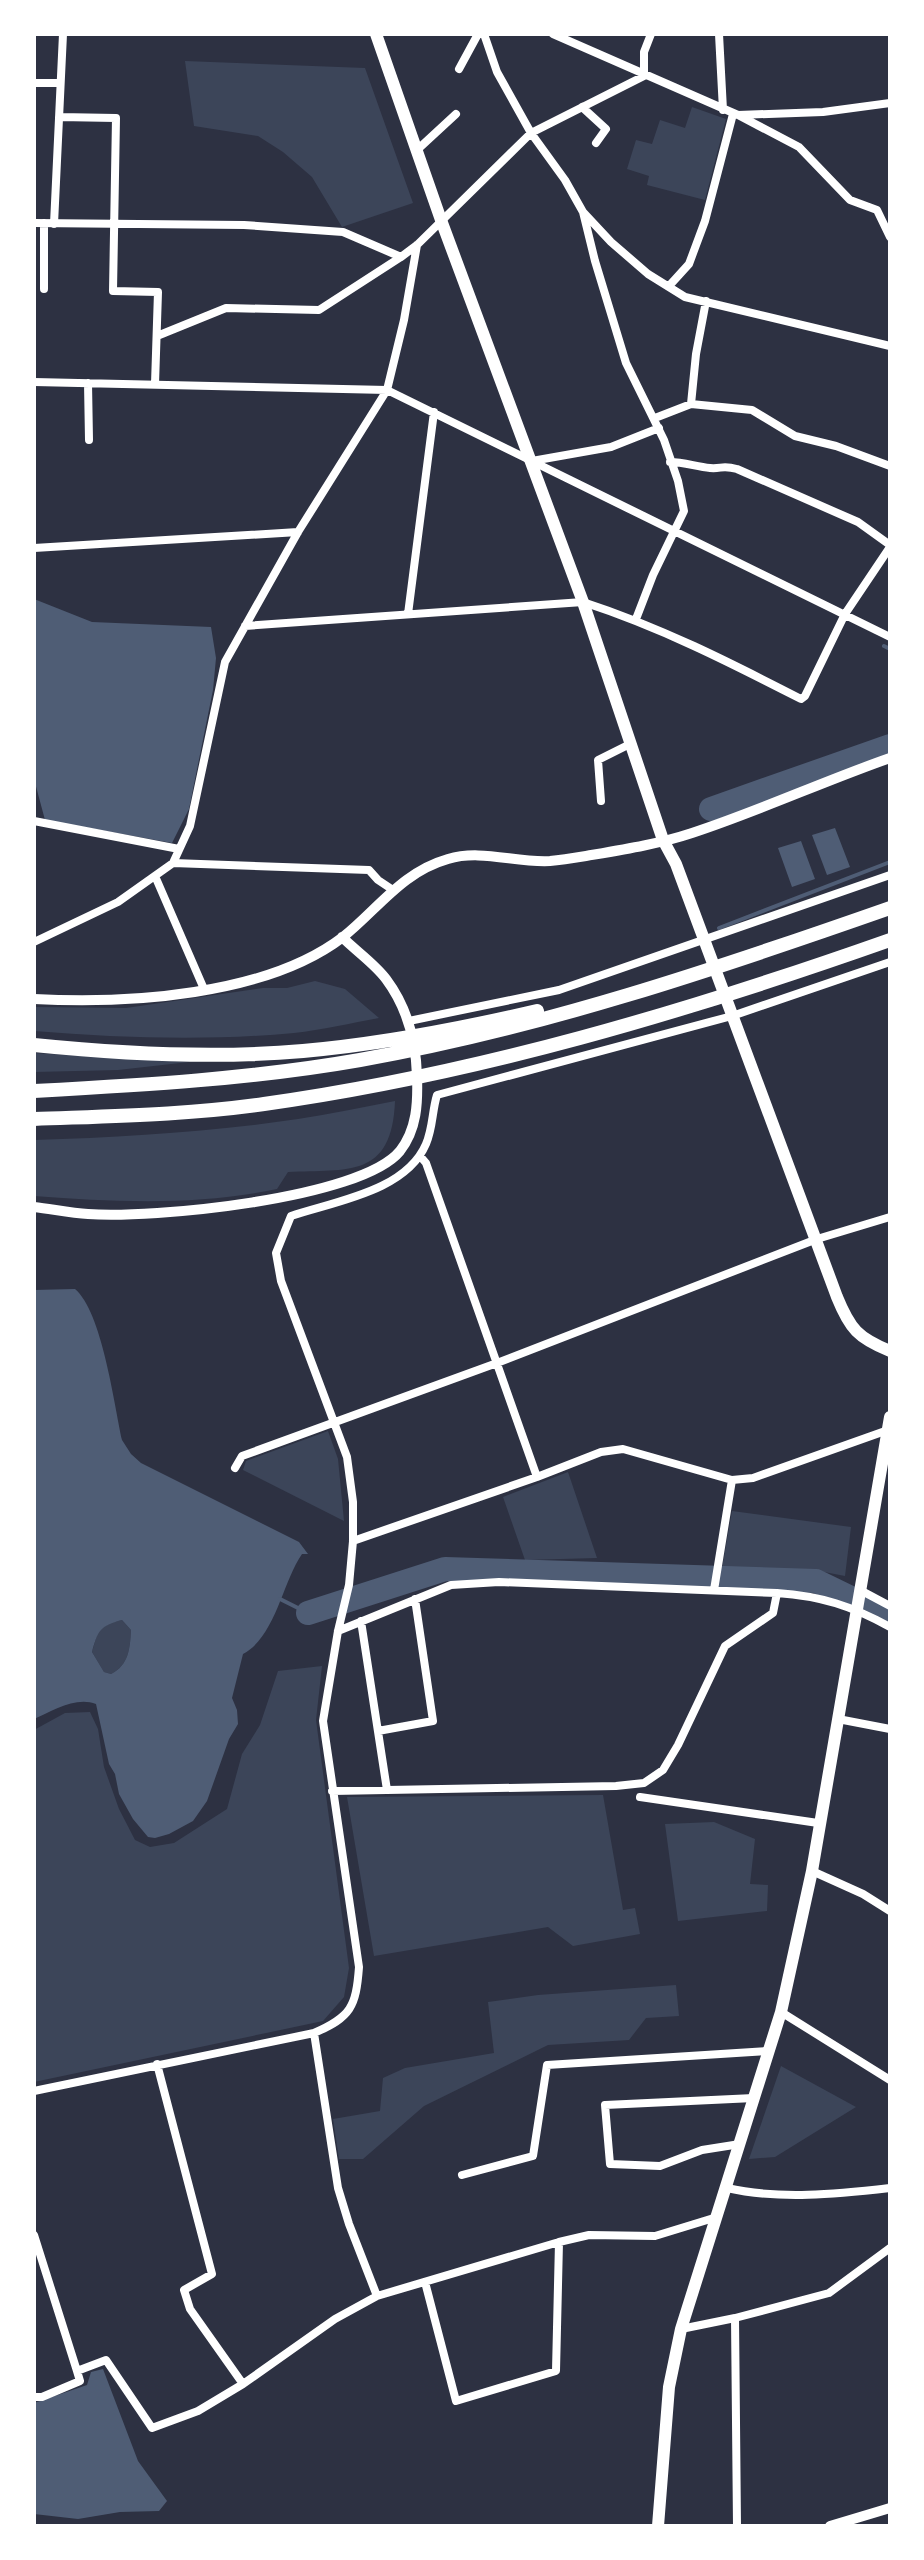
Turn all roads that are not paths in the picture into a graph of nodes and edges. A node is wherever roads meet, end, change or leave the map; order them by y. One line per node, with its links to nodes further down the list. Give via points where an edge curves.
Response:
1 (63, 34): 11 (street)
2 (376, 34): 19 (main road)
3 (478, 34): 8 (street)
4 (484, 34): 17 (street, via 497,72)
5 (553, 34): 9 (street)
6 (651, 34): 9 (street)
7 (719, 34): 14 (street)
8 (459, 69)
9 (644, 76): 13 (street); 14 (street)
10 (34, 83): 11 (street)
11 (60, 83): 16 (street)
12 (890, 103): 14 (street, via 823,112)
13 (582, 107): 17 (street); 18 (street, via 606,129)
14 (731, 113): 25 (street, via 799,147 850,200 877,210); 28 (street, via 705,221 689,264)
15 (456, 114): 19 (street)
16 (59, 117): 23 (street); 24 (street, via 116,118)
17 (531, 133): 20 (street); 21 (street)
18 (596, 143)
19 (417, 150): 21 (main road)
20 (583, 212): 28 (street, via 620,250); 39 (street, via 626,363)
21 (441, 220): 26 (street); 42 (main road)
22 (39, 223): 23 (street); 29 (street)
23 (54, 224): 24 (street)
24 (114, 224): 27 (street, via 343,232); 31 (street, via 113,291 158,292)
25 (890, 237)
26 (417, 245): 27 (street); 36 (street)
27 (401, 257): 31 (street, via 319,310 226,308)
28 (669, 286): 30 (street, via 685,297)
29 (44, 289)
30 (706, 301): 32 (street); 37 (street)
31 (157, 336): 35 (street)
32 (890, 346)
33 (34, 382): 34 (street)
34 (88, 383): 35 (street); 41 (street)
35 (155, 384): 36 (street)
36 (387, 390): 38 (street); 46 (street)
37 (691, 404): 39 (street); 44 (street, via 752,410 795,436)
38 (434, 412): 42 (street); 50 (street)
39 (655, 418): 40 (street)
40 (659, 428): 42 (street, via 611,447); 43 (street)
41 (89, 440)
42 (532, 461): 45 (street); 49 (main road)
43 (670, 462): 45 (street, via 684,511); 47 (street, via 737,469 858,522)
44 (890, 466)
45 (677, 530): 51 (street); 52 (street)
46 (298, 532): 48 (street); 53 (street)
47 (890, 546): 51 (street)
48 (34, 548)
49 (583, 602): 50 (street); 52 (street); 55 (main road)
50 (408, 614): 53 (street)
51 (845, 614): 52 (street, via 801,699); 54 (street)
52 (636, 619)
53 (245, 626): 60 (street, via 225,662 190,826)
54 (890, 637)
55 (630, 744): 57 (street, via 598,760); 59 (main road)
56 (890, 758): 59 (street)
57 (601, 801)
58 (34, 821): 60 (street)
59 (663, 840): 64 (street, via 549,861 452,858 430,864); 67 (main road)
60 (179, 849): 61 (street)
61 (173, 863): 63 (street); 64 (street, via 369,870)
62 (890, 875): 67 (street)
63 (155, 876): 69 (street, via 118,902); 71 (street)
64 (393, 890): 66 (street)
65 (890, 908): 76 (highway, via 704,972)
66 (342, 937): 71 (street, via 284,969); 74 (street, via 386,978)
67 (702, 939): 73 (main road); 74 (street, via 559,990)
68 (890, 940): 78 (highway, via 802,971 472,1067 262,1105 156,1116)
69 (34, 942)
70 (890, 962): 73 (street)
71 (204, 989): 72 (street, via 151,997)
72 (34, 999)
73 (732, 1016): 79 (street, via 437,1095); 82 (main road)
74 (409, 1021): 80 (street, via 418,1104 413,1129 399,1153 352,1180 239,1206 90,1214)
75 (34, 1045): 76 (highway, via 109,1053)
76 (361, 1052): 77 (highway, via 250,1077)
77 (34, 1091)
78 (34, 1119)
79 (420, 1156): 84 (street); 86 (street, via 388,1184 291,1216 276,1253 281,1281)
80 (34, 1207)
81 (890, 1217): 82 (street)
82 (817, 1239): 83 (main road, via 846,1319 870,1343); 84 (street)
83 (890, 1351)
84 (497, 1363): 86 (street); 89 (street)
85 (890, 1417): 87 (main road)
86 (335, 1422): 88 (street, via 242,1456); 91 (street, via 347,1457)
87 (888, 1430): 90 (street, via 753,1478); 93 (main road)
88 (235, 1468)
89 (537, 1477): 90 (street, via 623,1449); 91 (street)
90 (732, 1480): 92 (street)
91 (353, 1541): 100 (street)
92 (714, 1590): 94 (street); 95 (street, via 499,1582 451,1585)
93 (860, 1590): 96 (street); 97 (main road)
94 (777, 1593): 97 (street, via 809,1595); 104 (street, via 773,1613 725,1646 678,1745 663,1770 644,1783)
95 (415, 1599): 98 (street); 103 (street, via 433,1721)
96 (890, 1606)
97 (856, 1608): 99 (street); 101 (main road)
98 (361, 1621): 100 (street); 103 (street)
99 (890, 1627)
100 (338, 1631): 105 (street, via 323,1721)
101 (838, 1719): 102 (street); 107 (main road)
102 (890, 1729)
103 (378, 1731): 104 (street)
104 (387, 1790): 105 (street)
105 (332, 1791): 111 (street, via 359,1967 357,1996 339,2022)
106 (640, 1797): 107 (street)
107 (818, 1823): 108 (main road)
108 (812, 1871): 109 (street); 110 (main road)
109 (890, 1911)
110 (781, 2012): 112 (main road); 114 (street)
111 (314, 2033): 113 (street); 126 (street, via 338,2188)
112 (768, 2051): 116 (main road); 118 (street, via 547,2065 533,2156)
113 (157, 2064): 115 (street); 130 (street, via 212,2274 184,2290 190,2309)
114 (890, 2080)
115 (34, 2091)
116 (754, 2098): 117 (main road); 117 (street, via 605,2105 610,2164 660,2166 702,2150)
117 (740, 2144): 119 (main road)
118 (462, 2175)
119 (727, 2188): 120 (street, via 841,2193); 121 (main road)
120 (890, 2188)
121 (717, 2217): 123 (street, via 655,2236 589,2235); 128 (main road)
122 (34, 2235): 129 (street)
123 (559, 2242): 125 (street); 125 (street, via 556,2371 456,2401)
124 (890, 2248): 127 (street, via 829,2293)
125 (425, 2282): 126 (street)
126 (377, 2296): 130 (street)
127 (735, 2318): 128 (street); 134 (street)
128 (681, 2329): 133 (main road, via 669,2387)
129 (77, 2371): 130 (street, via 106,2360 152,2428 198,2411); 131 (street, via 80,2381)
130 (243, 2384)
131 (34, 2397)
132 (890, 2508): 135 (street)
133 (658, 2526)
134 (737, 2526)
135 (830, 2526)

